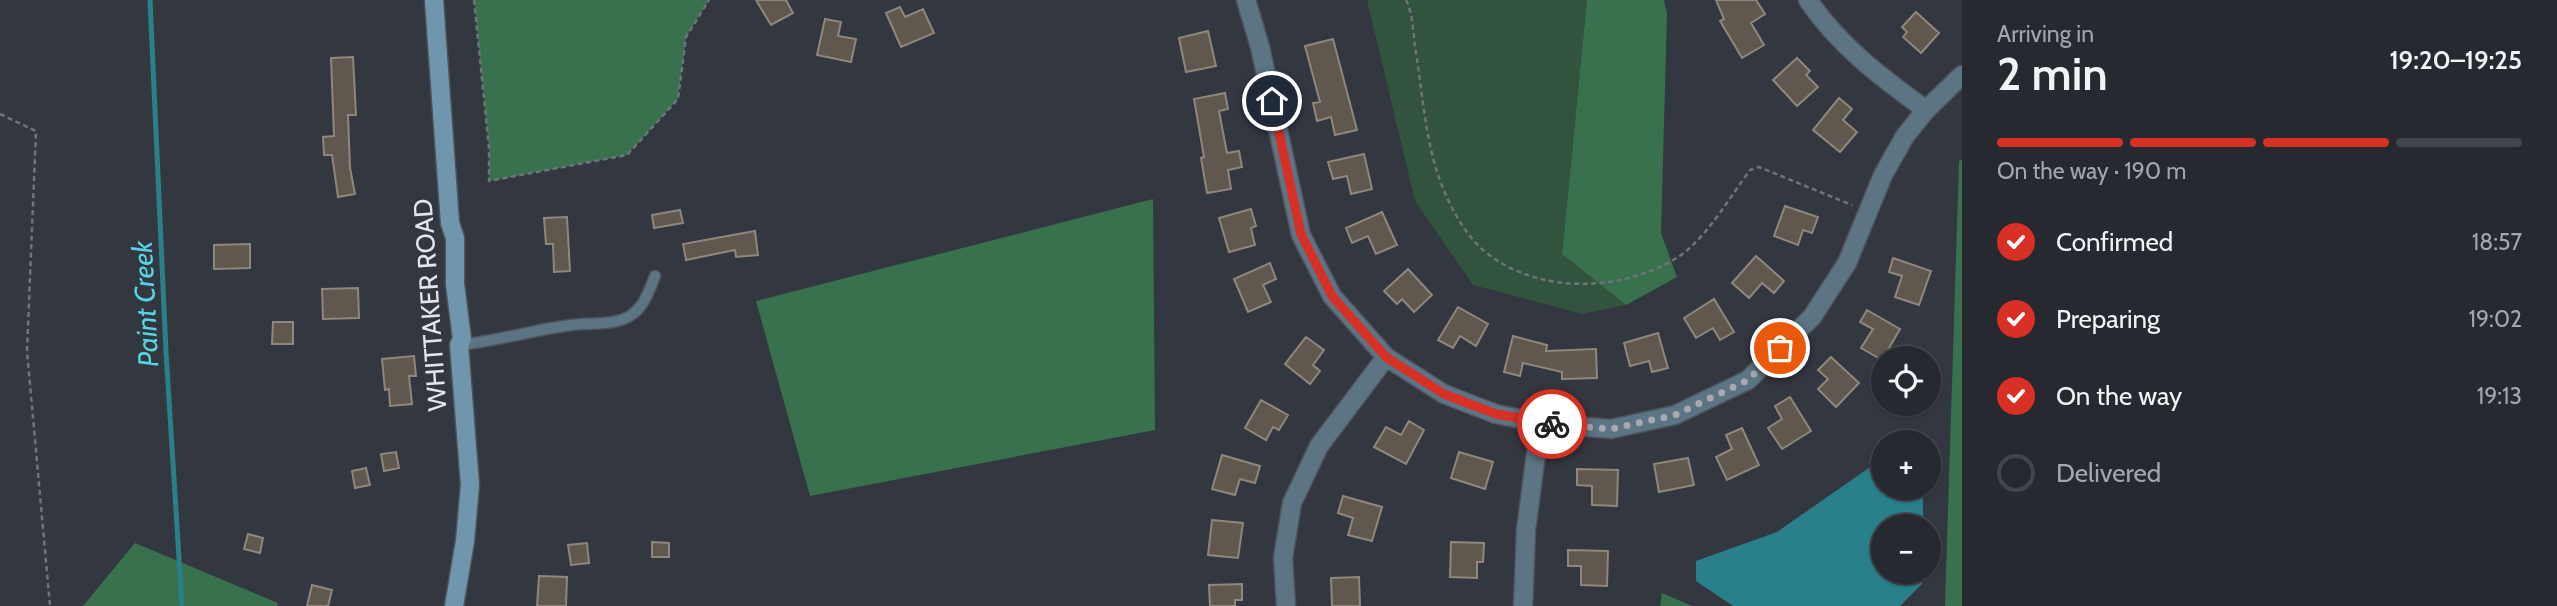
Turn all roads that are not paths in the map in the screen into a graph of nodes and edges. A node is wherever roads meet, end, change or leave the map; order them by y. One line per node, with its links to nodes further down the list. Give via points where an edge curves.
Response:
1 (434, 0): 7 (main road, WHITTAKER ROAD, via 450,223 455,238)
2 (1247, 0): 8 (street, via 1301,234 1332,296)
3 (1808, 0): 5 (street, via 1864,65)
4 (1962, 75): 5 (street)
5 (1926, 110): 9 (street, via 1883,175 1847,263 1812,317 1748,380 1675,415 1611,429)
6 (655, 276): 7 (lane, via 644,301 623,319)
7 (459, 345): 10 (main road, WHITTAKER ROAD, via 470,485)
8 (1386, 357): 9 (street, via 1444,394 1496,414); 11 (street, via 1319,446 1292,503 1283,558)
9 (1540, 423): 12 (street)
10 (454, 606)
11 (1286, 606)
12 (1523, 606)

